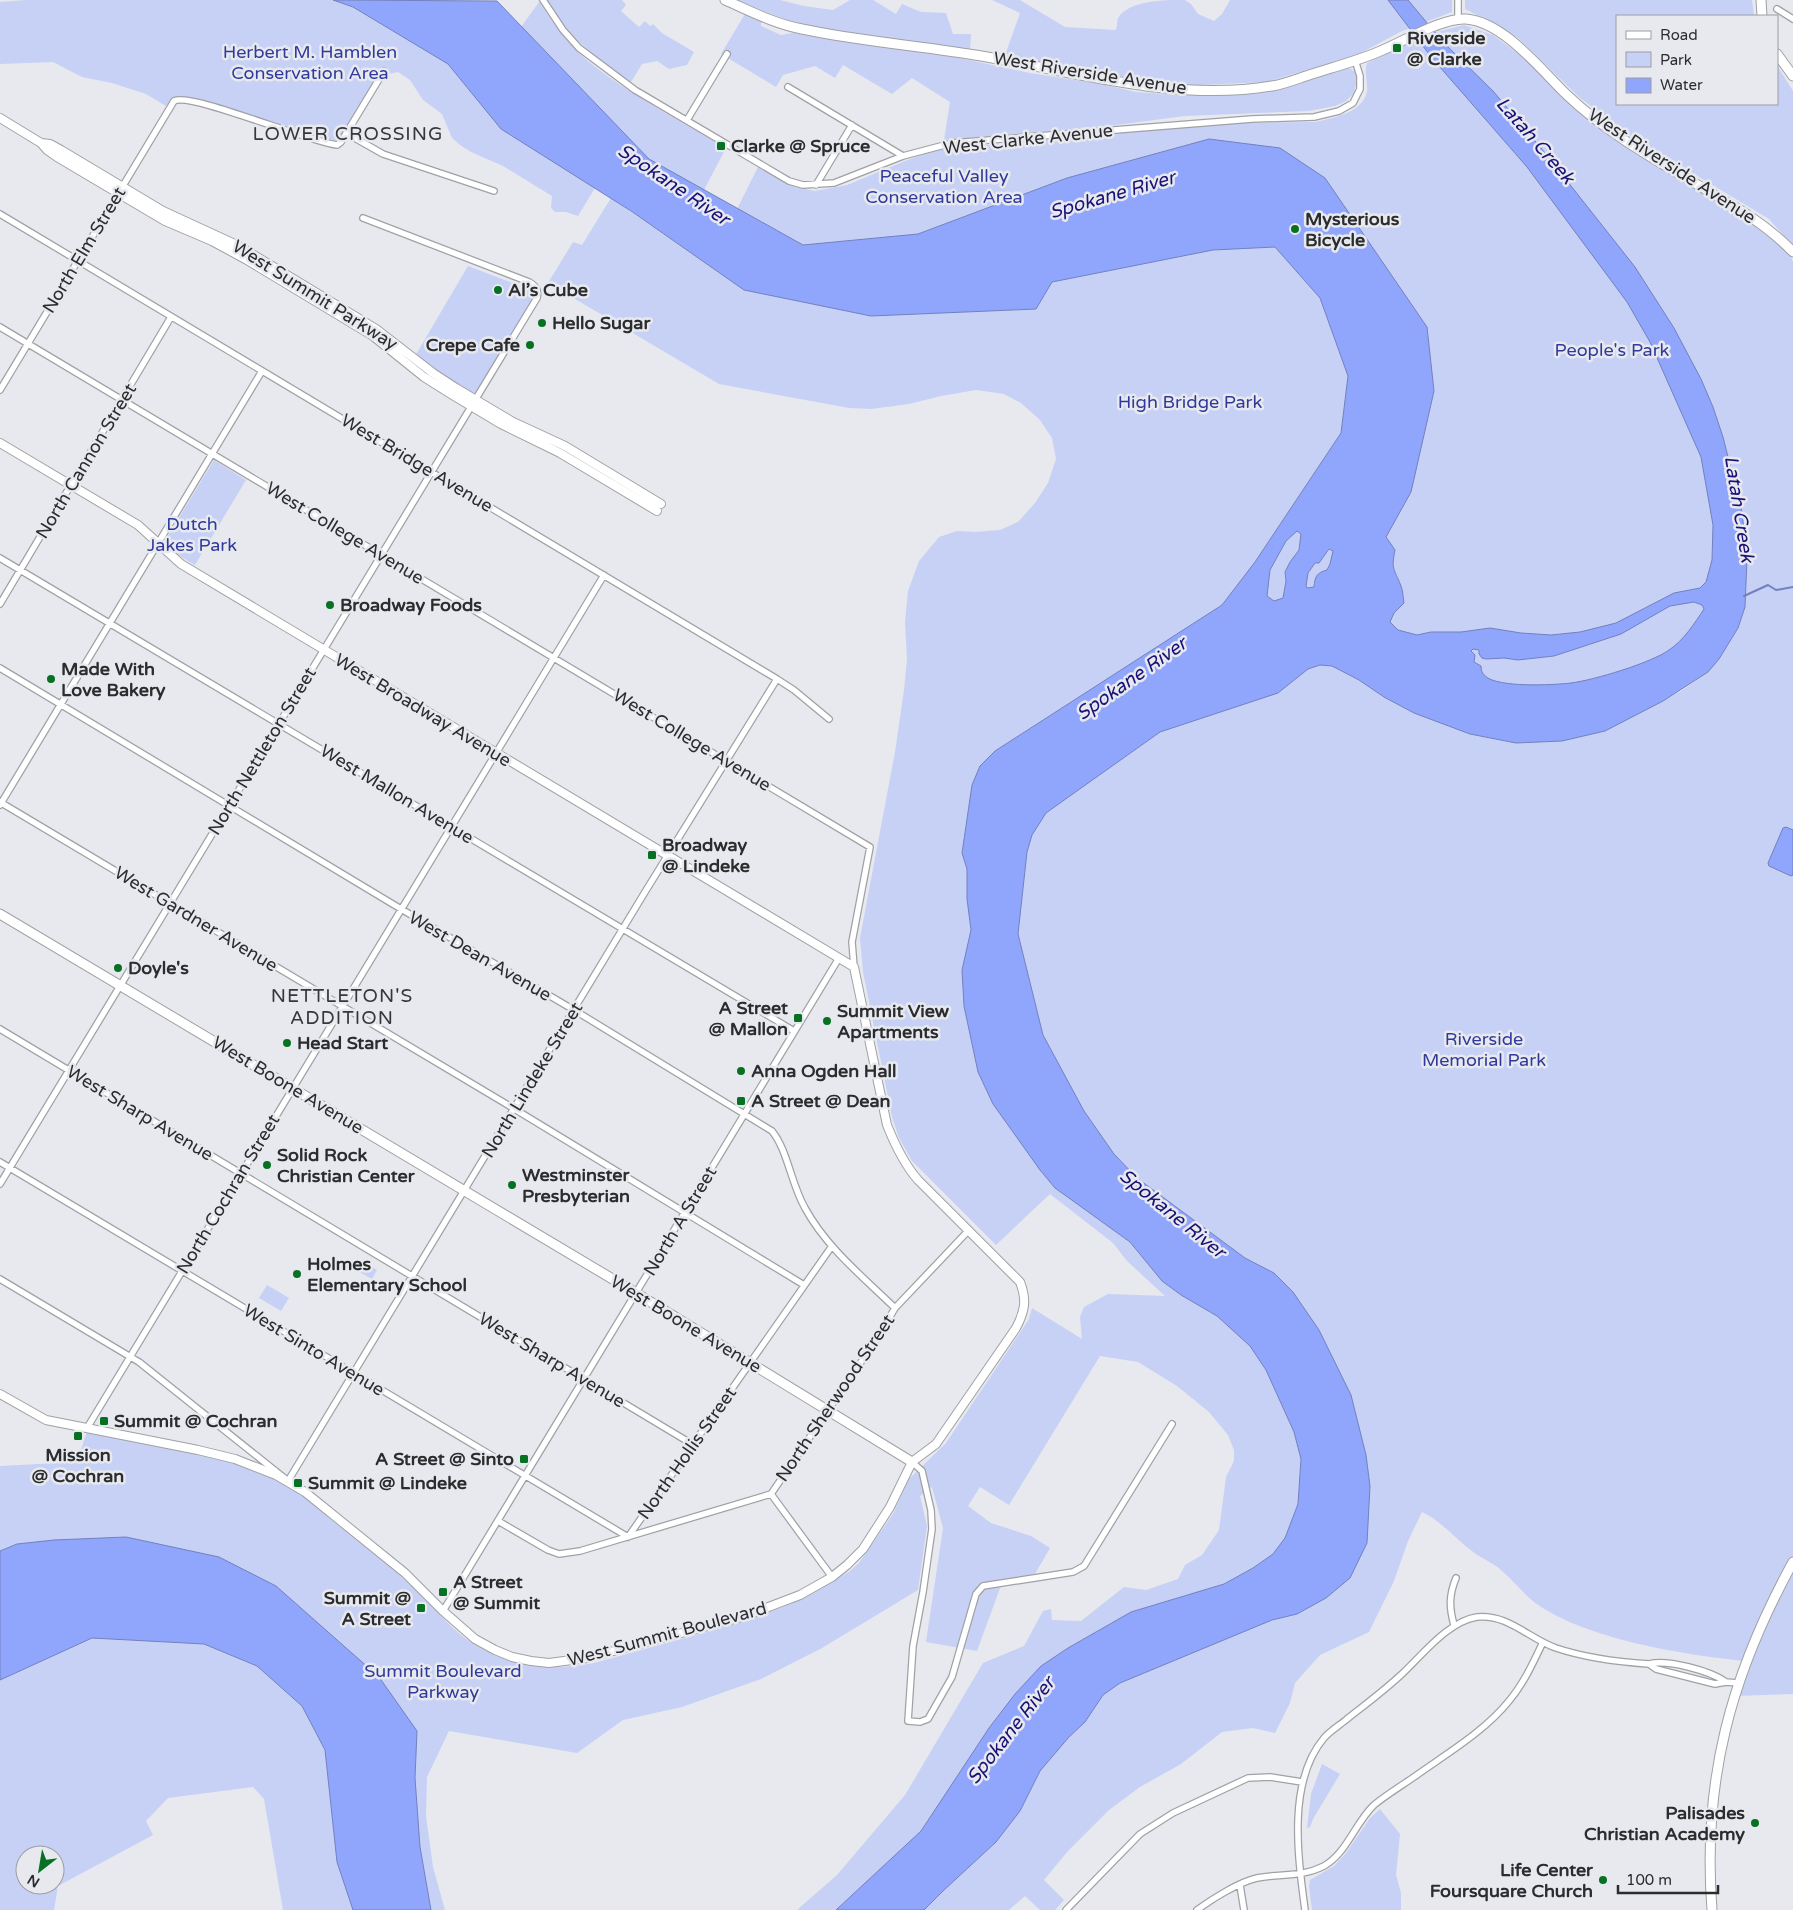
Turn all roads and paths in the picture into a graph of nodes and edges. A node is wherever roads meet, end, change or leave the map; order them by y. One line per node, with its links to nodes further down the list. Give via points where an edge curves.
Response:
1 (543, 0): 16 (street, West Clarke Avenue, via 579,48 635,90)
2 (725, 0): 11 (main road, West Riverside Avenue, via 800,29 1186,90 1274,86)
3 (1458, 0): 7 (street)
4 (1761, 0): 6 (main road)
5 (1777, 10): 8 (street)
6 (1762, 15)
7 (1458, 19): 11 (main road, West Riverside Avenue); 25 (main road, West Riverside Avenue, via 1478,22 1506,37 1591,116 1653,158 1763,224)
8 (1793, 19)
9 (727, 54): 16 (street)
10 (1778, 55): 13 (main road)
11 (1355, 60): 19 (street, West Clarke Avenue, via 1360,89 1353,103 1339,111 1314,116 952,143)
12 (384, 71): 18 (street)
13 (1793, 76)
14 (788, 87): 17 (street)
15 (0, 118): 21 (street, West Summit Parkway, via 41,143 57,157)
16 (687, 120): 20 (street, West Clarke Avenue, via 789,181)
17 (852, 126): 19 (street); 20 (street)
18 (346, 133): 21 (street, North Elm Street, via 338,145 183,99 175,100); 22 (street, via 383,154)
19 (903, 156): 20 (street, West Clarke Avenue, via 834,183)
20 (816, 185)
21 (119, 190): 26 (street, North Elm Street); 33 (street, West Summit Parkway, via 165,221 269,269 347,315 432,382)
22 (494, 191)
23 (0, 214): 26 (street, West Bridge Avenue)
24 (363, 218): 33 (street, North Nettleton Street, via 534,285 538,292 536,300)
25 (1793, 252)
26 (77, 260): 27 (street, West Bridge Avenue); 29 (street, North Elm Street)
27 (171, 316): 30 (street, West Bridge Avenue); 32 (street, North Cannon Street)
28 (0, 327): 29 (street, West College Avenue)
29 (28, 344): 31 (street, North Elm Street); 32 (street, West College Avenue)
30 (262, 371): 35 (street); 36 (street, West Bridge Avenue)
31 (0, 390)
32 (122, 400): 35 (street, West College Avenue); 37 (street, North Cannon Street)
33 (473, 403): 36 (street, North Nettleton Street); 38 (street, West Summit Parkway, via 510,429 553,448)
34 (0, 443): 37 (street, West Broadway Avenue)
35 (213, 453): 39 (street); 40 (street, West College Avenue)
36 (431, 472): 40 (street, North Nettleton Street); 43 (street, West Bridge Avenue)
37 (71, 485): 39 (street, West Broadway Avenue, via 138,525); 42 (street, North Cannon Street)
38 (659, 507)
39 (159, 544): 45 (street); 46 (street, West Broadway Avenue, via 181,564)
40 (382, 555): 46 (street, North Nettleton Street); 47 (street, West College Avenue)
41 (0, 558): 42 (street, West Mallon Avenue)
42 (20, 570): 44 (street, North Cannon Street); 45 (street, West Mallon Avenue)
43 (604, 576): 47 (street, North Cochran Street); 49 (street, West Bridge Avenue)
44 (0, 604)
45 (110, 623): 50 (street); 52 (street, West Mallon Avenue)
46 (324, 650): 52 (street, North Nettleton Street); 53 (street, West Broadway Avenue)
47 (554, 658): 53 (street, North Cochran Street); 54 (street, West College Avenue)
48 (0, 668): 50 (street, West Dean Avenue)
49 (777, 679): 51 (street, West Bridge Avenue); 54 (street, North Lindeke Street)
50 (61, 705): 55 (street); 56 (street, West Dean Avenue)
51 (830, 719)
52 (278, 724): 56 (street, North Nettleton Street); 57 (street, West Mallon Avenue)
53 (495, 752): 57 (street, North Cochran Street); 58 (street, West Broadway Avenue)
54 (726, 761): 58 (street, North Lindeke Street); 64 (street, West College Avenue, via 870,847 852,942)
55 (0, 803): 59 (street, West Gardner Avenue)
56 (229, 805): 59 (street, North Nettleton Street); 60 (street, West Dean Avenue)
57 (451, 826): 60 (street, North Cochran Street); 62 (street, West Mallon Avenue)
58 (668, 856): 62 (street, North Lindeke Street); 63 (street, West Broadway Avenue)
59 (170, 904): 65 (street, North Nettleton Street); 66 (street, West Gardner Avenue)
60 (401, 909): 66 (street, North Cochran Street); 67 (street, West Dean Avenue)
61 (0, 914): 65 (main road, West Boone Avenue)
62 (623, 929): 67 (street, North Lindeke Street); 69 (street, West Mallon Avenue)
63 (839, 958): 64 (street, West Broadway Avenue); 69 (street, North A Street)
64 (854, 967): 80 (street, via 887,1125 893,1140 913,1174)
65 (120, 985): 70 (street, North Nettleton Street); 71 (main road, West Boone Avenue)
66 (342, 1006): 71 (street, North Cochran Street); 72 (street, West Gardner Avenue)
67 (574, 1010): 72 (street, North Lindeke Street); 73 (street, West Dean Avenue)
68 (0, 1029): 70 (street, West Sharp Avenue)
69 (794, 1031): 73 (street, North A Street)
70 (68, 1070): 75 (street, North Nettleton Street); 76 (street, West Sharp Avenue)
71 (293, 1088): 76 (street, North Cochran Street); 78 (main road, West Boone Avenue)
72 (514, 1109): 78 (street, North Lindeke Street); 79 (street, West Gardner Avenue)
73 (744, 1113): 79 (street, North A Street); 81 (street, West Dean Avenue, via 772,1131 779,1140 793,1186)
74 (0, 1162): 75 (street, West Sinto Avenue)
75 (10, 1168): 77 (street, North Nettleton Street); 82 (street, West Sinto Avenue)
76 (240, 1172): 82 (street, North Cochran Street); 83 (street, West Sharp Avenue)
77 (0, 1184)
78 (464, 1190): 83 (street, North Lindeke Street); 86 (main road, West Boone Avenue)
79 (685, 1212): 85 (street, West Gardner Avenue); 86 (street, North A Street)
80 (969, 1230): 87 (street, North Sherwood Street); 97 (street, via 1020,1282 1026,1304 1016,1328 936,1444)
81 (832, 1246): 85 (street, North Hollis Street); 87 (street, West Dean Avenue)
82 (182, 1270): 88 (street, North Cochran Street); 90 (street, West Sinto Avenue)
83 (412, 1276): 90 (street, North Lindeke Street); 91 (street, West Sharp Avenue)
84 (0, 1279): 88 (street)
85 (804, 1285): 89 (street, North Hollis Street)
86 (636, 1293): 89 (main road, West Boone Avenue); 91 (street, North A Street)
87 (895, 1308): 93 (street, North Sherwood Street)
88 (130, 1355): 95 (street, North Cochran Street); 99 (street)
89 (749, 1363): 93 (main road, West Boone Avenue); 96 (street, North Hollis Street)
90 (354, 1374): 98 (street, West Sinto Avenue); 99 (street, North Lindeke Street)
91 (585, 1378): 96 (street, West Sharp Avenue); 98 (street, North A Street)
92 (0, 1394): 95 (street, West Summit Boulevard, via 46,1420)
93 (828, 1410): 97 (main road, West Boone Avenue); 100 (street, North Sherwood Street)
94 (1172, 1424): 97 (street, West Boone Avenue, via 1084,1566 1073,1572 984,1586 976,1594 947,1686 928,1719 920,1722 908,1721 913,1646 932,1529 922,1471)
95 (86, 1428): 99 (street, West Summit Boulevard, via 235,1459)
96 (692, 1444): 102 (street, North Hollis Street)
97 (912, 1462): 104 (street, West Summit Boulevard, via 890,1507 863,1549)
98 (526, 1476): 101 (street, North A Street); 102 (street, West Sinto Avenue)
99 (288, 1481): 106 (street, West Summit Boulevard, via 405,1573)
100 (771, 1494): 102 (street, North Sherwood Street); 104 (street)
101 (498, 1521): 102 (street, North Sherwood Street, via 559,1554); 106 (street, North A Street)
102 (628, 1537)
103 (1793, 1562): 113 (main road)
104 (832, 1578): 106 (street, West Summit Boulevard, via 800,1595 742,1617 567,1662 549,1663 512,1657 475,1639)
105 (1456, 1578): 107 (street, via 1450,1596)
106 (443, 1612)
107 (1454, 1625): 108 (street, via 1477,1617 1498,1619 1508,1621); 114 (street, via 1392,1683 1324,1738)
108 (1543, 1642): 109 (street, via 1584,1656); 115 (street, via 1528,1674 1509,1702 1488,1722 1375,1805 1333,1860)
109 (1649, 1664): 110 (street, via 1658,1662); 111 (street, via 1656,1669)
110 (1689, 1668): 111 (street); 112 (street, via 1718,1676)
111 (1687, 1676): 112 (street, via 1715,1684)
112 (1726, 1682): 113 (street)
113 (1738, 1683): 121 (main road, via 1724,1732 1713,1802 1710,1852)
114 (1302, 1782): 115 (street, via 1298,1821); 117 (street, via 1270,1777 1248,1778 1173,1813 1140,1834)
115 (1300, 1874): 116 (street, via 1256,1878); 120 (street)
116 (1240, 1885): 118 (street, via 1215,1896); 119 (street)
117 (1066, 1910)
118 (1197, 1910)
119 (1244, 1910)
120 (1305, 1910)
121 (1712, 1910)

